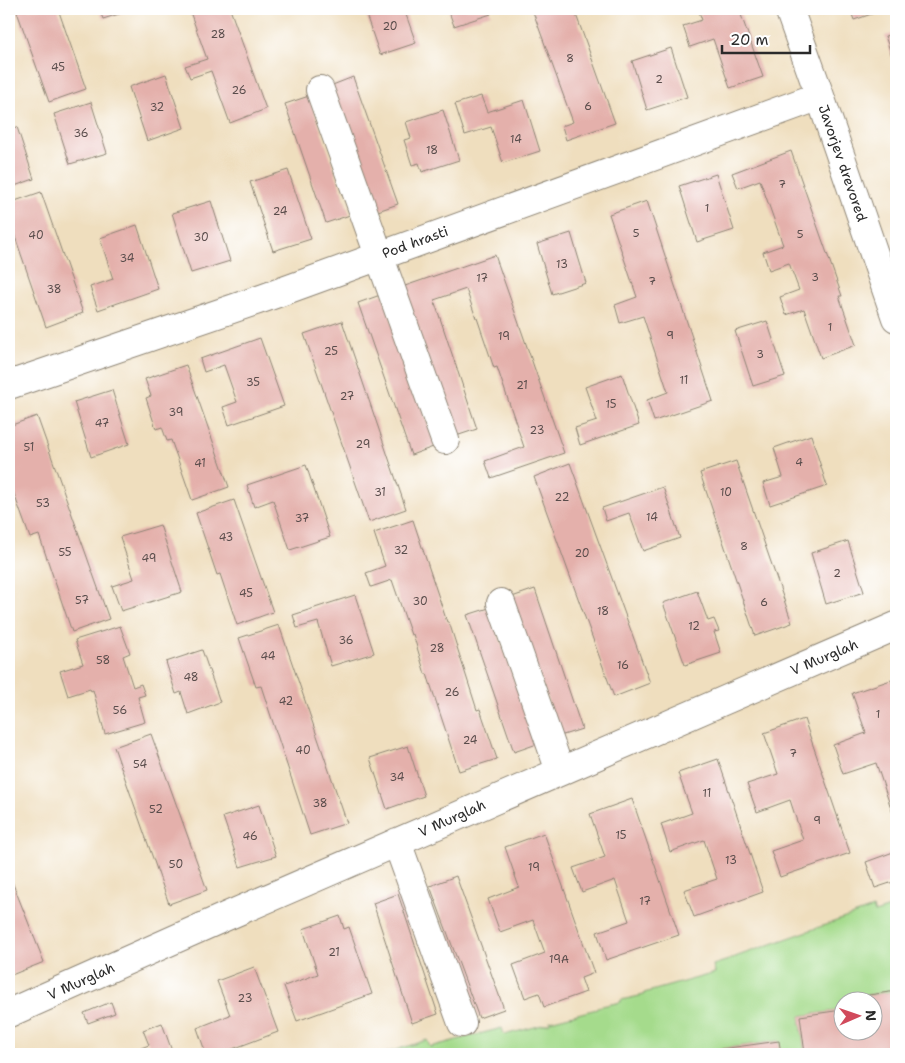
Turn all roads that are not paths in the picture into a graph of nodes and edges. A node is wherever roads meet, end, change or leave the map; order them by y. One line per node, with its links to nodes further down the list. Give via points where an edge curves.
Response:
1 (789, 9): 3 (street, Javorjev drevored)
2 (320, 90): 4 (street)
3 (820, 96): 4 (street, Pod hrasti); 5 (street, Javorjev drevored)
4 (379, 255): 6 (street, Pod hrasti); 7 (street)
5 (896, 318)
6 (9, 385)
7 (445, 440)
8 (500, 603): 10 (street)
9 (896, 626): 10 (street, V Murglah)
10 (560, 771): 11 (street, V Murglah)
11 (397, 842): 12 (street, V Murglah); 13 (street)
12 (9, 1013)
13 (462, 1023)

